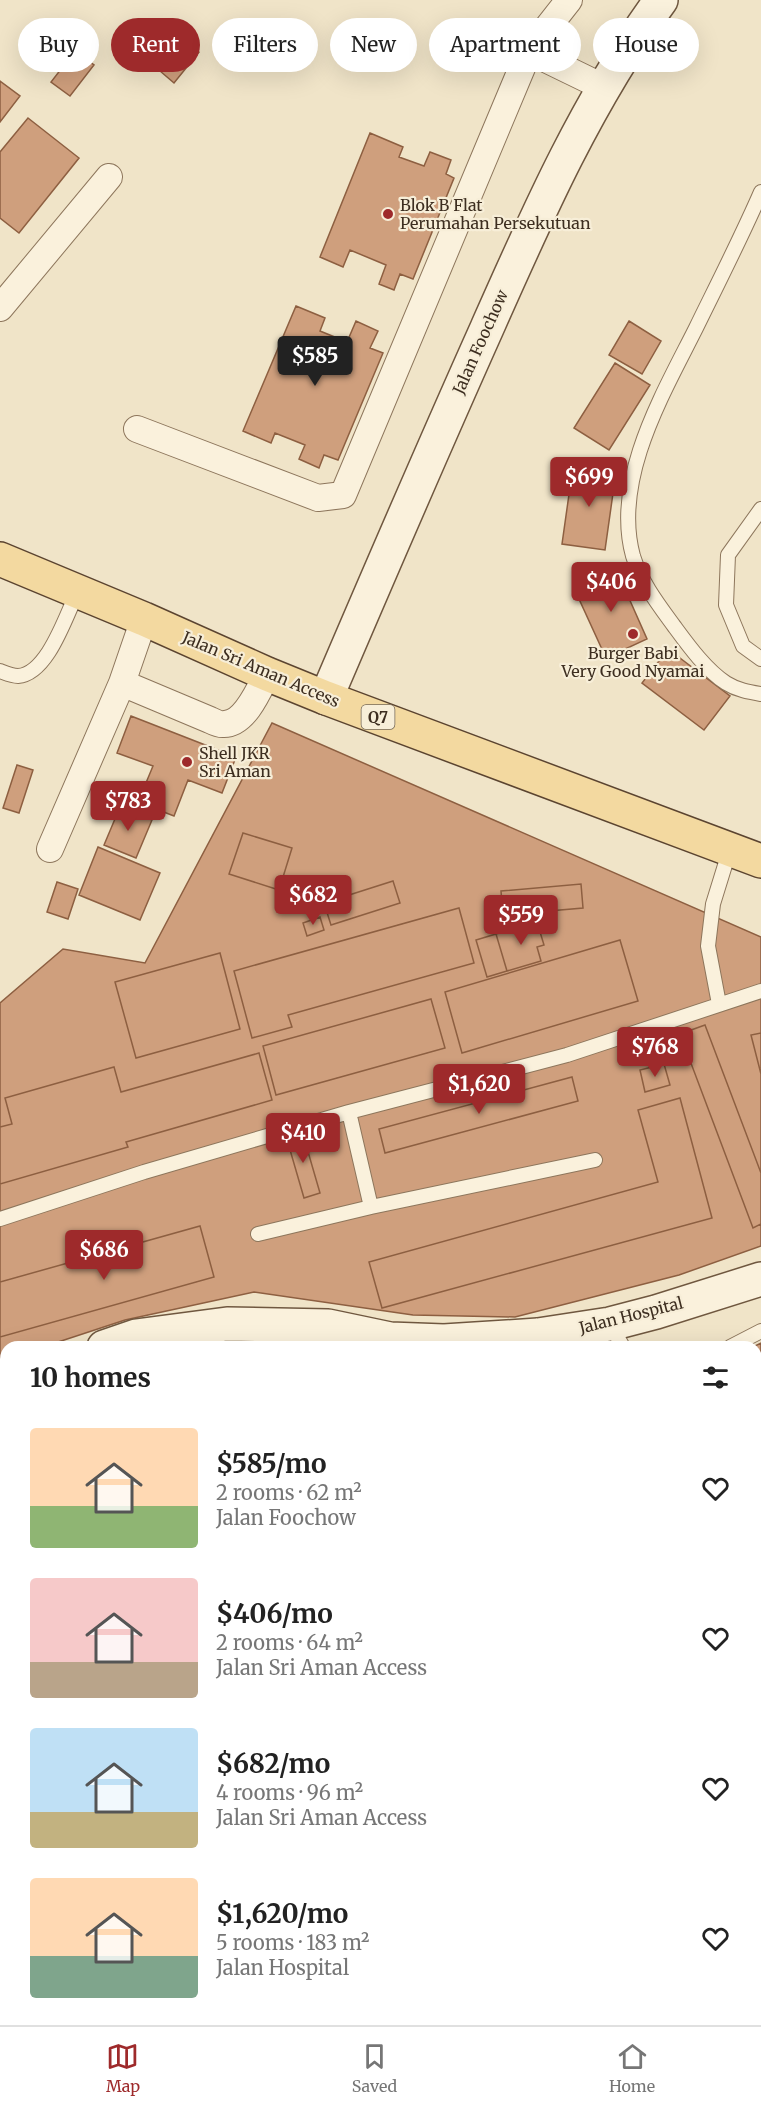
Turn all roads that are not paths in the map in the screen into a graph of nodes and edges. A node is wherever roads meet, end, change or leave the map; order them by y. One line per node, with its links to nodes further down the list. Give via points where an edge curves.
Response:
1 (569, 0): 3 (street)
2 (661, 0): 6 (main road, Jalan Foochow)
3 (555, 18)
4 (520, 72): 10 (street, via 343,495 318,498)
5 (572, 72): 6 (street)
6 (603, 87): 20 (main road, Jalan Foochow, via 534,221)
7 (109, 177): 9 (street)
8 (761, 192): 19 (lane, via 659,402 631,484 629,509 633,557 646,588 692,651 726,683)
9 (0, 308)
10 (137, 429)
11 (761, 509): 15 (lane, via 728,555 726,605 743,646)
12 (0, 559): 13 (main road, Jalan Sri Aman Access / Q7)
13 (78, 591): 14 (main road, Jalan Sri Aman Access / Q7); 16 (lane, via 47,657 29,673 16,676)
14 (144, 619): 17 (main road, Jalan Sri Aman Access / Q7); 18 (street)
15 (761, 659)
16 (0, 671)
17 (267, 674): 18 (street, via 247,711 225,725); 20 (main road, Jalan Sri Aman Access / Q7)
18 (122, 683): 21 (street)
19 (761, 694)
20 (326, 698): 22 (main road, Jalan Sri Aman Access / Q7)
21 (50, 849)
22 (730, 849): 23 (main road, Jalan Sri Aman Access / Q7); 25 (lane, via 713,904 708,946)
23 (761, 861)
24 (761, 991): 25 (lane)
25 (719, 1004): 26 (lane, via 567,1055)
26 (349, 1112): 28 (lane); 29 (lane)
27 (595, 1160): 28 (lane)
28 (371, 1207): 30 (lane)
29 (0, 1219)
30 (258, 1234)
31 (761, 1279): 34 (main road, Jalan Hospital, via 656,1312)
32 (176, 1330): 35 (main road, Jalan Hospital); 36 (main road); 37 (main road, Jalan Hospital, via 227,1324 328,1326 390,1339)
33 (761, 1331): 39 (lane)
34 (617, 1336): 38 (main road, Jalan Hospital, via 538,1335)
35 (121, 1341)
36 (154, 1341)
37 (444, 1341)
38 (504, 1341)
39 (742, 1341)

